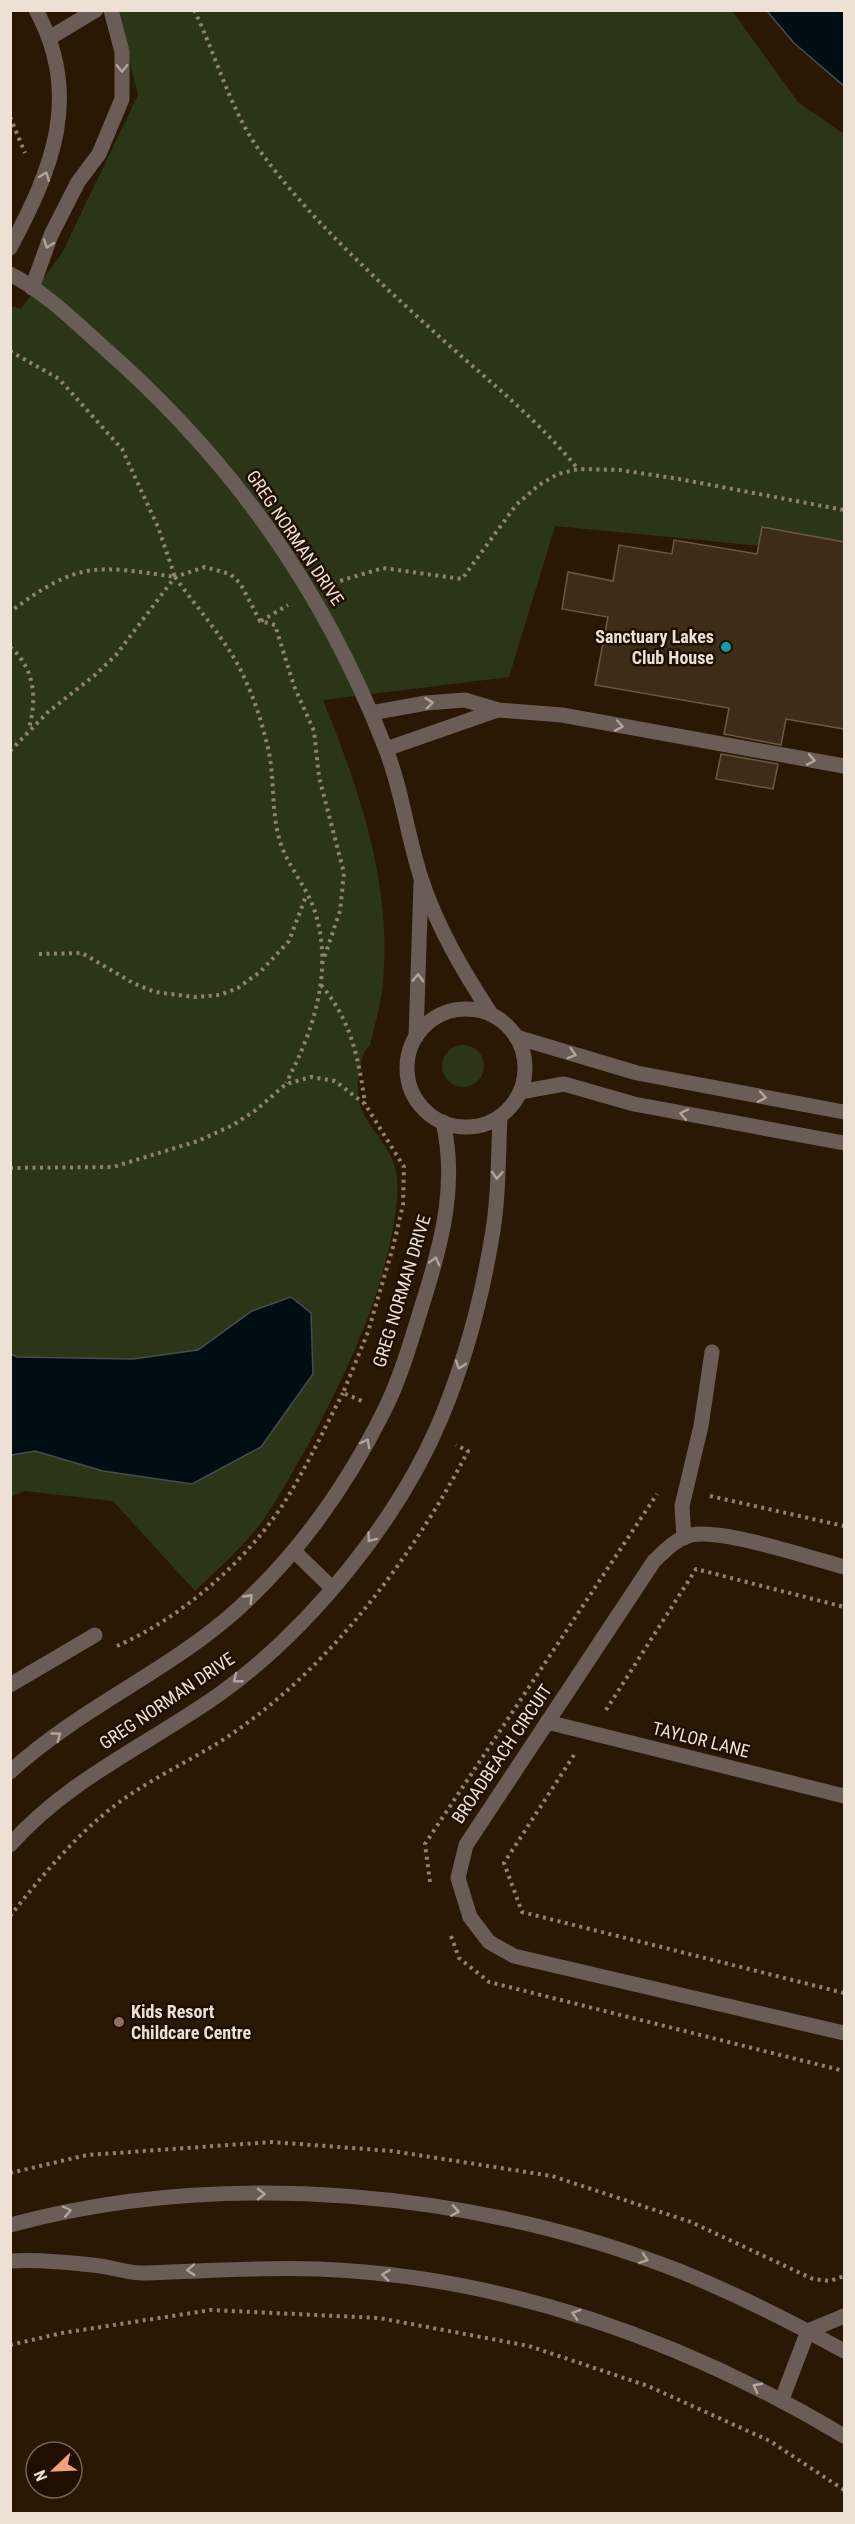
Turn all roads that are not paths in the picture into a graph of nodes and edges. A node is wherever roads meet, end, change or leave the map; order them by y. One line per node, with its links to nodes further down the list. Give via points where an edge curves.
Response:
1 (36, 10): 4 (street)
2 (96, 10): 4 (street)
3 (111, 10): 7 (street, one-way to 7, via 122,52 122,99 99,154 78,182 51,235)
4 (51, 37): 5 (street, one-way to 4, via 46,176 54,147 61,89)
5 (10, 248)
6 (12, 275): 7 (street, GREG NORMAN DRIVE)
7 (32, 288): 9 (street, GREG NORMAN DRIVE, via 140,379 244,493 312,592)
8 (498, 710): 9 (street, one-way to 8, via 465,700); 10 (street); 11 (street, one-way to 11, via 561,716)
9 (371, 712): 10 (street, GREG NORMAN DRIVE)
10 (386, 749): 12 (street, GREG NORMAN DRIVE)
11 (844, 766)
12 (421, 877): 13 (street, GREG NORMAN DRIVE, via 445,937); 14 (street, GREG NORMAN DRIVE, one-way to 12)
13 (491, 1014): 14 (street, via 474,1010 449,1012 427,1024); 15 (street, GREG NORMAN DRIVE)
14 (416, 1037): 19 (street, GREG NORMAN DRIVE, via 409,1055 408,1076 413,1095 426,1111)
15 (516, 1037): 16 (street, GREG NORMAN DRIVE, via 524,1055 525,1074); 17 (street, one-way to 17, via 637,1073)
16 (520, 1092): 18 (street); 20 (street, one-way to 16, via 634,1104 564,1084)
17 (844, 1112)
18 (500, 1116): 19 (street, via 482,1125 462,1127); 25 (street, GREG NORMAN DRIVE, one-way to 25, via 496,1200 472,1330 434,1434 389,1513)
19 (443, 1122): 23 (street, GREG NORMAN DRIVE, one-way to 19, via 344,1483 385,1410 438,1255 449,1200 450,1167)
20 (844, 1143)
21 (712, 1352): 22 (street, via 701,1426 682,1506)
22 (684, 1538): 24 (street, BROADBEACH CIRCUIT, via 693,1534 721,1535); 28 (street, BROADBEACH CIRCUIT, via 674,1541 654,1561)
23 (294, 1551): 25 (street); 29 (street, GREG NORMAN DRIVE, one-way to 23, via 54,1737 204,1636)
24 (844, 1566)
25 (332, 1588): 31 (street, GREG NORMAN DRIVE, one-way to 31, via 281,1643 222,1692 107,1764 48,1809)
26 (94, 1635): 27 (street)
27 (10, 1684)
28 (547, 1722): 30 (street, TAYLOR LANE); 32 (street, BROADBEACH CIRCUIT, via 466,1845 458,1878 470,1917 489,1942 514,1956)
29 (10, 1772)
30 (844, 1796)
31 (10, 1845)
32 (844, 2032)
33 (10, 2225): 36 (street, one-way to 36, via 81,2208 188,2196 256,2193 386,2201 459,2211 613,2248 692,2277)
34 (10, 2261): 38 (street, one-way to 34, via 744,2379 624,2330 556,2308 439,2282 321,2269 252,2267 143,2273 92,2265)
35 (844, 2316): 36 (street)
36 (808, 2331): 37 (street); 38 (street)
37 (844, 2351)
38 (782, 2399): 39 (street)
39 (844, 2436)

